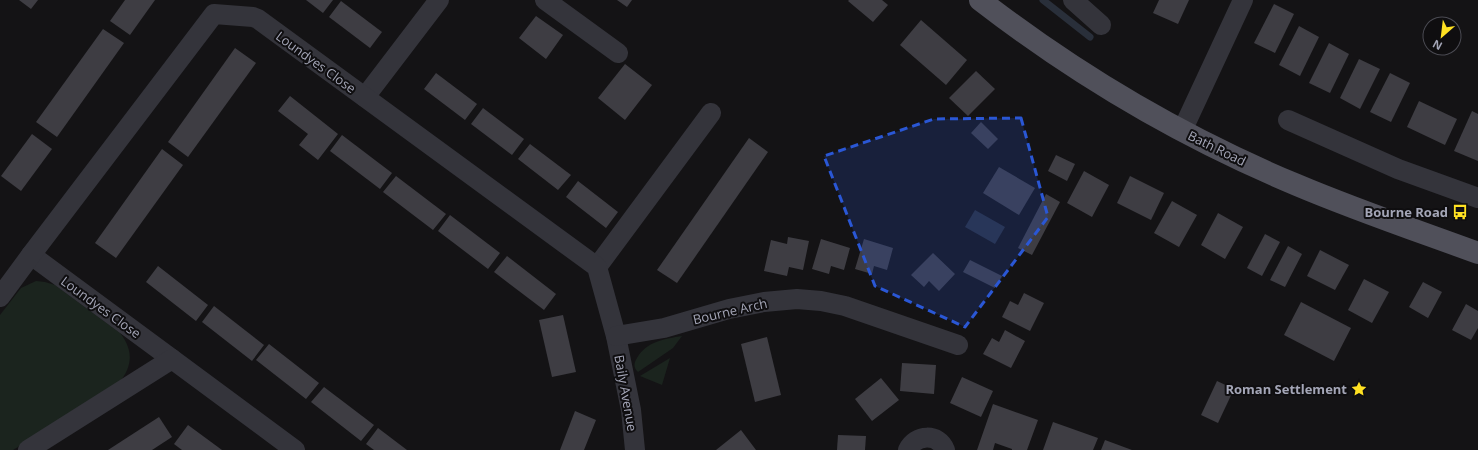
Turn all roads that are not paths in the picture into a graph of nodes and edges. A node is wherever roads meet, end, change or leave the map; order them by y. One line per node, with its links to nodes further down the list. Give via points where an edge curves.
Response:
1 (439, 0): 9 (street)
2 (545, 0): 8 (street)
3 (980, 0): 12 (main road, Bath Road, via 1070,65 1142,110)
4 (1073, 0): 7 (street)
5 (1243, 0): 12 (street)
6 (212, 7): 9 (street, Loundyes Close, via 258,19); 15 (street, Loundyes Close)
7 (1101, 25)
8 (618, 53)
9 (365, 97): 16 (street, Loundyes Close)
10 (711, 113): 16 (street)
11 (1288, 120): 13 (street, via 1398,169)
12 (1182, 131): 14 (main road, Bath Road, via 1297,186)
13 (1478, 198)
14 (1478, 253)
15 (30, 255): 17 (street, Loundyes Close); 20 (street, Loundyes Close)
16 (597, 267): 18 (street)
17 (0, 297)
18 (616, 336): 19 (street, Bourne Arch, via 664,328 764,302 797,299 845,306); 23 (street, Baily Avenue, via 631,410)
19 (958, 345)
20 (172, 359): 21 (street); 22 (street, Loundyes Close)
21 (28, 450)
22 (295, 450)
23 (635, 450)
24 (908, 450): 25 (street, via 914,442 926,437 939,442)
25 (945, 450)

